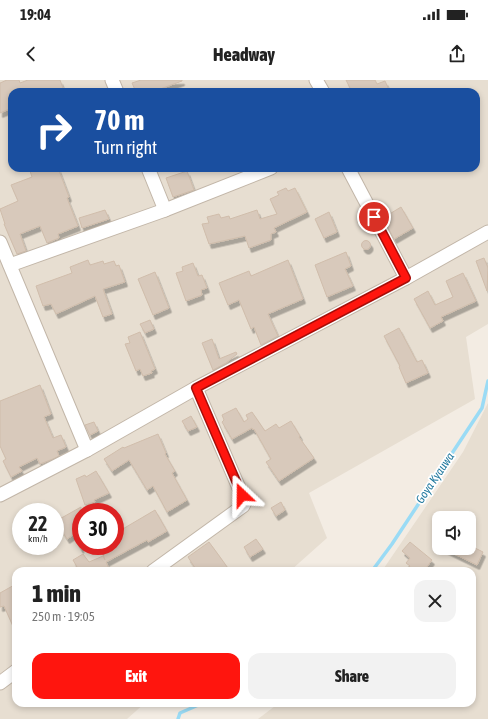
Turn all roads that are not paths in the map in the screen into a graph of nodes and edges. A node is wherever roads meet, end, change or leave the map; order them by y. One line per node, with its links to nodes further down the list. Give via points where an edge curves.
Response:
1 (150, 172): 4 (street)
2 (261, 172): 4 (street)
3 (350, 172): 8 (street)
4 (165, 210): 7 (street)
5 (488, 232): 8 (street)
6 (0, 242): 7 (street)
7 (10, 265): 10 (street)
8 (406, 278): 9 (street)
9 (196, 388): 10 (street); 12 (street, via 245,502)
10 (87, 450): 11 (street)
11 (0, 495)
12 (159, 567)
13 (12, 674): 14 (street)
14 (0, 683)

